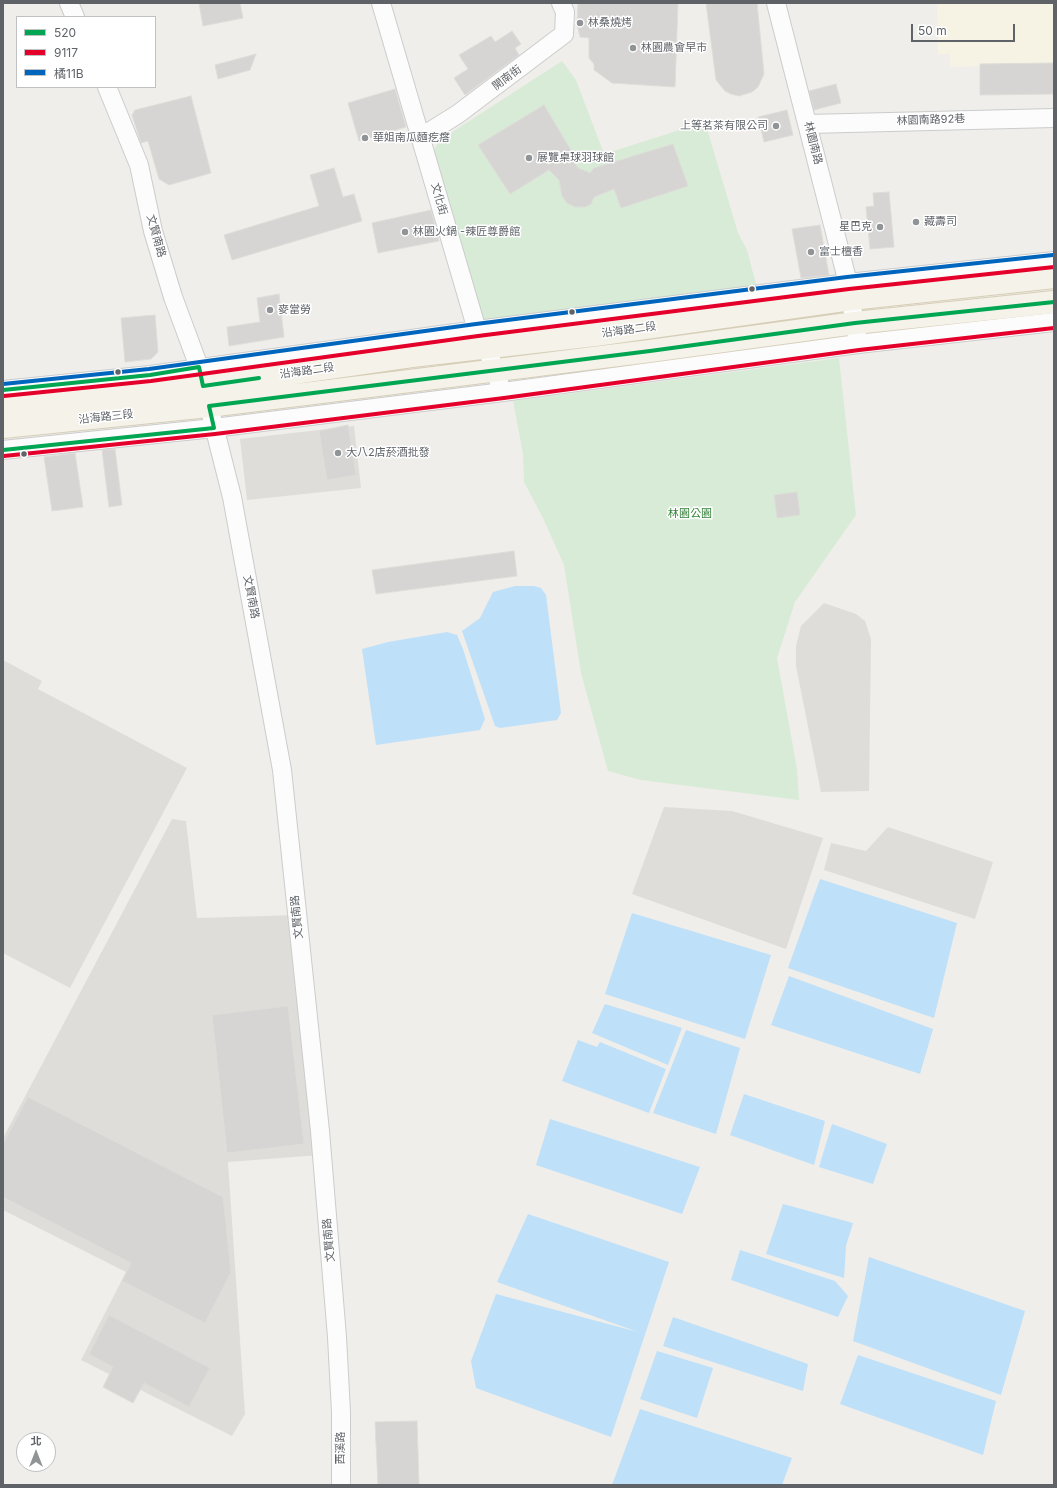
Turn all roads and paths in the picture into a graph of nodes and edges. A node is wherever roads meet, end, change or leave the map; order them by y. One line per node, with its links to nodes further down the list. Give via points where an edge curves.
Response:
1 (69, 3): 5 (street)
2 (381, 3): 9 (street, 文化街)
3 (562, 3): 9 (street, 開南街, via 565,12 564,34 458,114)
4 (776, 3): 8 (street, 林園南路)
5 (75, 16)
6 (107, 88): 19 (street, 文賢南路, via 139,165 153,231)
7 (1054, 118): 8 (street, 林園南路92巷)
8 (808, 124): 12 (street, 林園南路)
9 (421, 137): 16 (street, 文化街)
10 (1054, 260): 12 (street, 沿海路二段)
11 (1054, 277): 12 (main road, 沿海路二段)
12 (849, 291): 15 (street, 林園南路); 16 (main road, 沿海路二段, via 595,335)
13 (1054, 302): 15 (main road, 沿海路二段)
14 (1054, 322): 17 (street)
15 (855, 323): 17 (street, 林園南路); 18 (main road, 沿海路二段)
16 (482, 339): 18 (street, 文化街); 19 (main road, 沿海路二段, via 412,356)
17 (858, 344): 21 (street)
18 (494, 369): 19 (main road, 沿海路二段); 21 (street, 文化街)
19 (204, 387): 20 (street, via 150,375); 22 (main road, 沿海路三段); 23 (main road, 沿海路三段); 24 (street)
20 (3, 390)
21 (502, 392): 24 (street)
22 (3, 405)
23 (3, 427)
24 (214, 428): 25 (street, 沿海路三段); 26 (street, 文賢南路, via 232,498 282,770 320,1131)
25 (3, 450)
26 (341, 1412): 27 (street, 西溪路)
27 (341, 1485)

